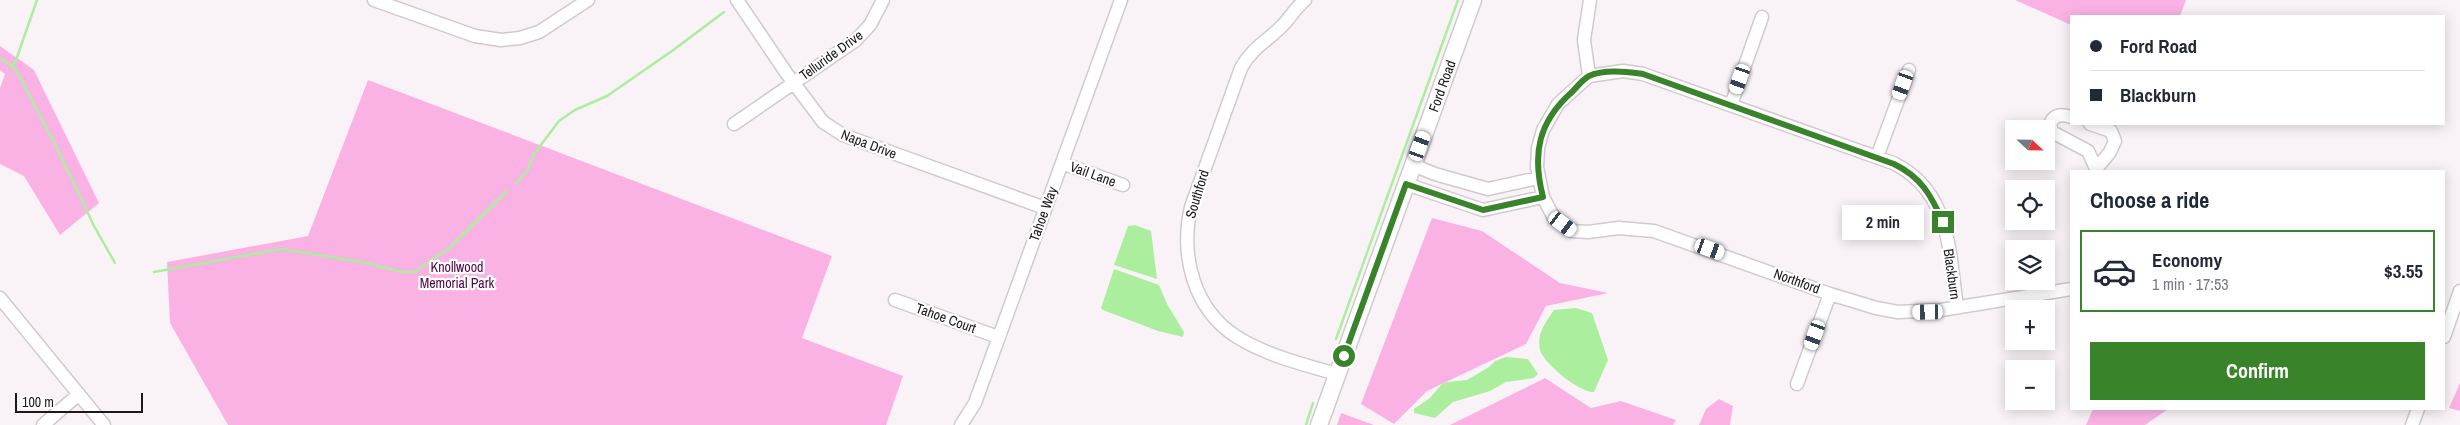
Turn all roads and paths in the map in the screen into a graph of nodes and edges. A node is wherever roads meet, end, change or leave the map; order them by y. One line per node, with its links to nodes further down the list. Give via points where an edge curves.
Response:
1 (374, 0): 2 (street, via 476,36 501,40 539,32)
2 (588, 0)
3 (882, 0): 13 (street, Telluride Drive, via 870,25 856,40)
4 (1121, 0): 19 (street, Tahoe Way)
5 (1305, 0): 9 (street, Southford)
6 (1473, 0): 20 (main road, Ford Road)
7 (1590, 0): 12 (street, via 1584,40)
8 (740, 5): 13 (street, Napa Drive)
9 (1290, 6): 35 (street, Southford, via 1282,26 1254,48 1241,68 1191,207 1187,257 1201,298 1235,336 1280,356)
10 (1762, 17): 14 (street)
11 (1909, 70): 18 (street)
12 (1589, 76): 14 (street, Blackburn, via 1623,71 1643,74); 22 (street, via 1558,104 1545,125 1538,148)
13 (793, 83): 16 (street, Telluride Drive); 26 (street, Napa Drive, via 823,122 843,135)
14 (1731, 105): 18 (street, Blackburn)
15 (2070, 117): 21 (street, via 2062,114 2055,117 2050,124 2052,132 2088,151)
16 (734, 124)
17 (2093, 125): 21 (street, via 2112,131 2116,140)
18 (1877, 157): 32 (street, Blackburn, via 1910,172 1932,196 1947,235)
19 (1062, 163): 24 (street, Vail Lane); 26 (street, Tahoe Way)
20 (1413, 165): 22 (street, via 1488,189); 23 (main road, Ford Road)
21 (2097, 169)
22 (1538, 178): 25 (street, Northford)
23 (1406, 184): 25 (street, via 1483,210); 35 (main road, Ford Road)
24 (1123, 185)
25 (1543, 197): 29 (street, Northford, via 1554,218 1571,231 1619,228 1654,231)
26 (1045, 208): 34 (street, Tahoe Way)
27 (2070, 289): 32 (street, Northford)
28 (2460, 291): 33 (street)
29 (1830, 294): 32 (street, Northford, via 1898,312 1928,312); 36 (street)
30 (0, 298): 37 (street)
31 (895, 300): 34 (street, Tahoe Court)
32 (1957, 307)
33 (2445, 334)
34 (998, 337): 41 (street, Tahoe Way, via 975,403)
35 (1338, 374): 42 (main road, Ford Road)
36 (1797, 384)
37 (79, 394): 39 (street); 40 (street)
38 (2418, 410): 43 (street)
39 (43, 425)
40 (104, 425)
41 (961, 425)
42 (1319, 425)
43 (2412, 425)

